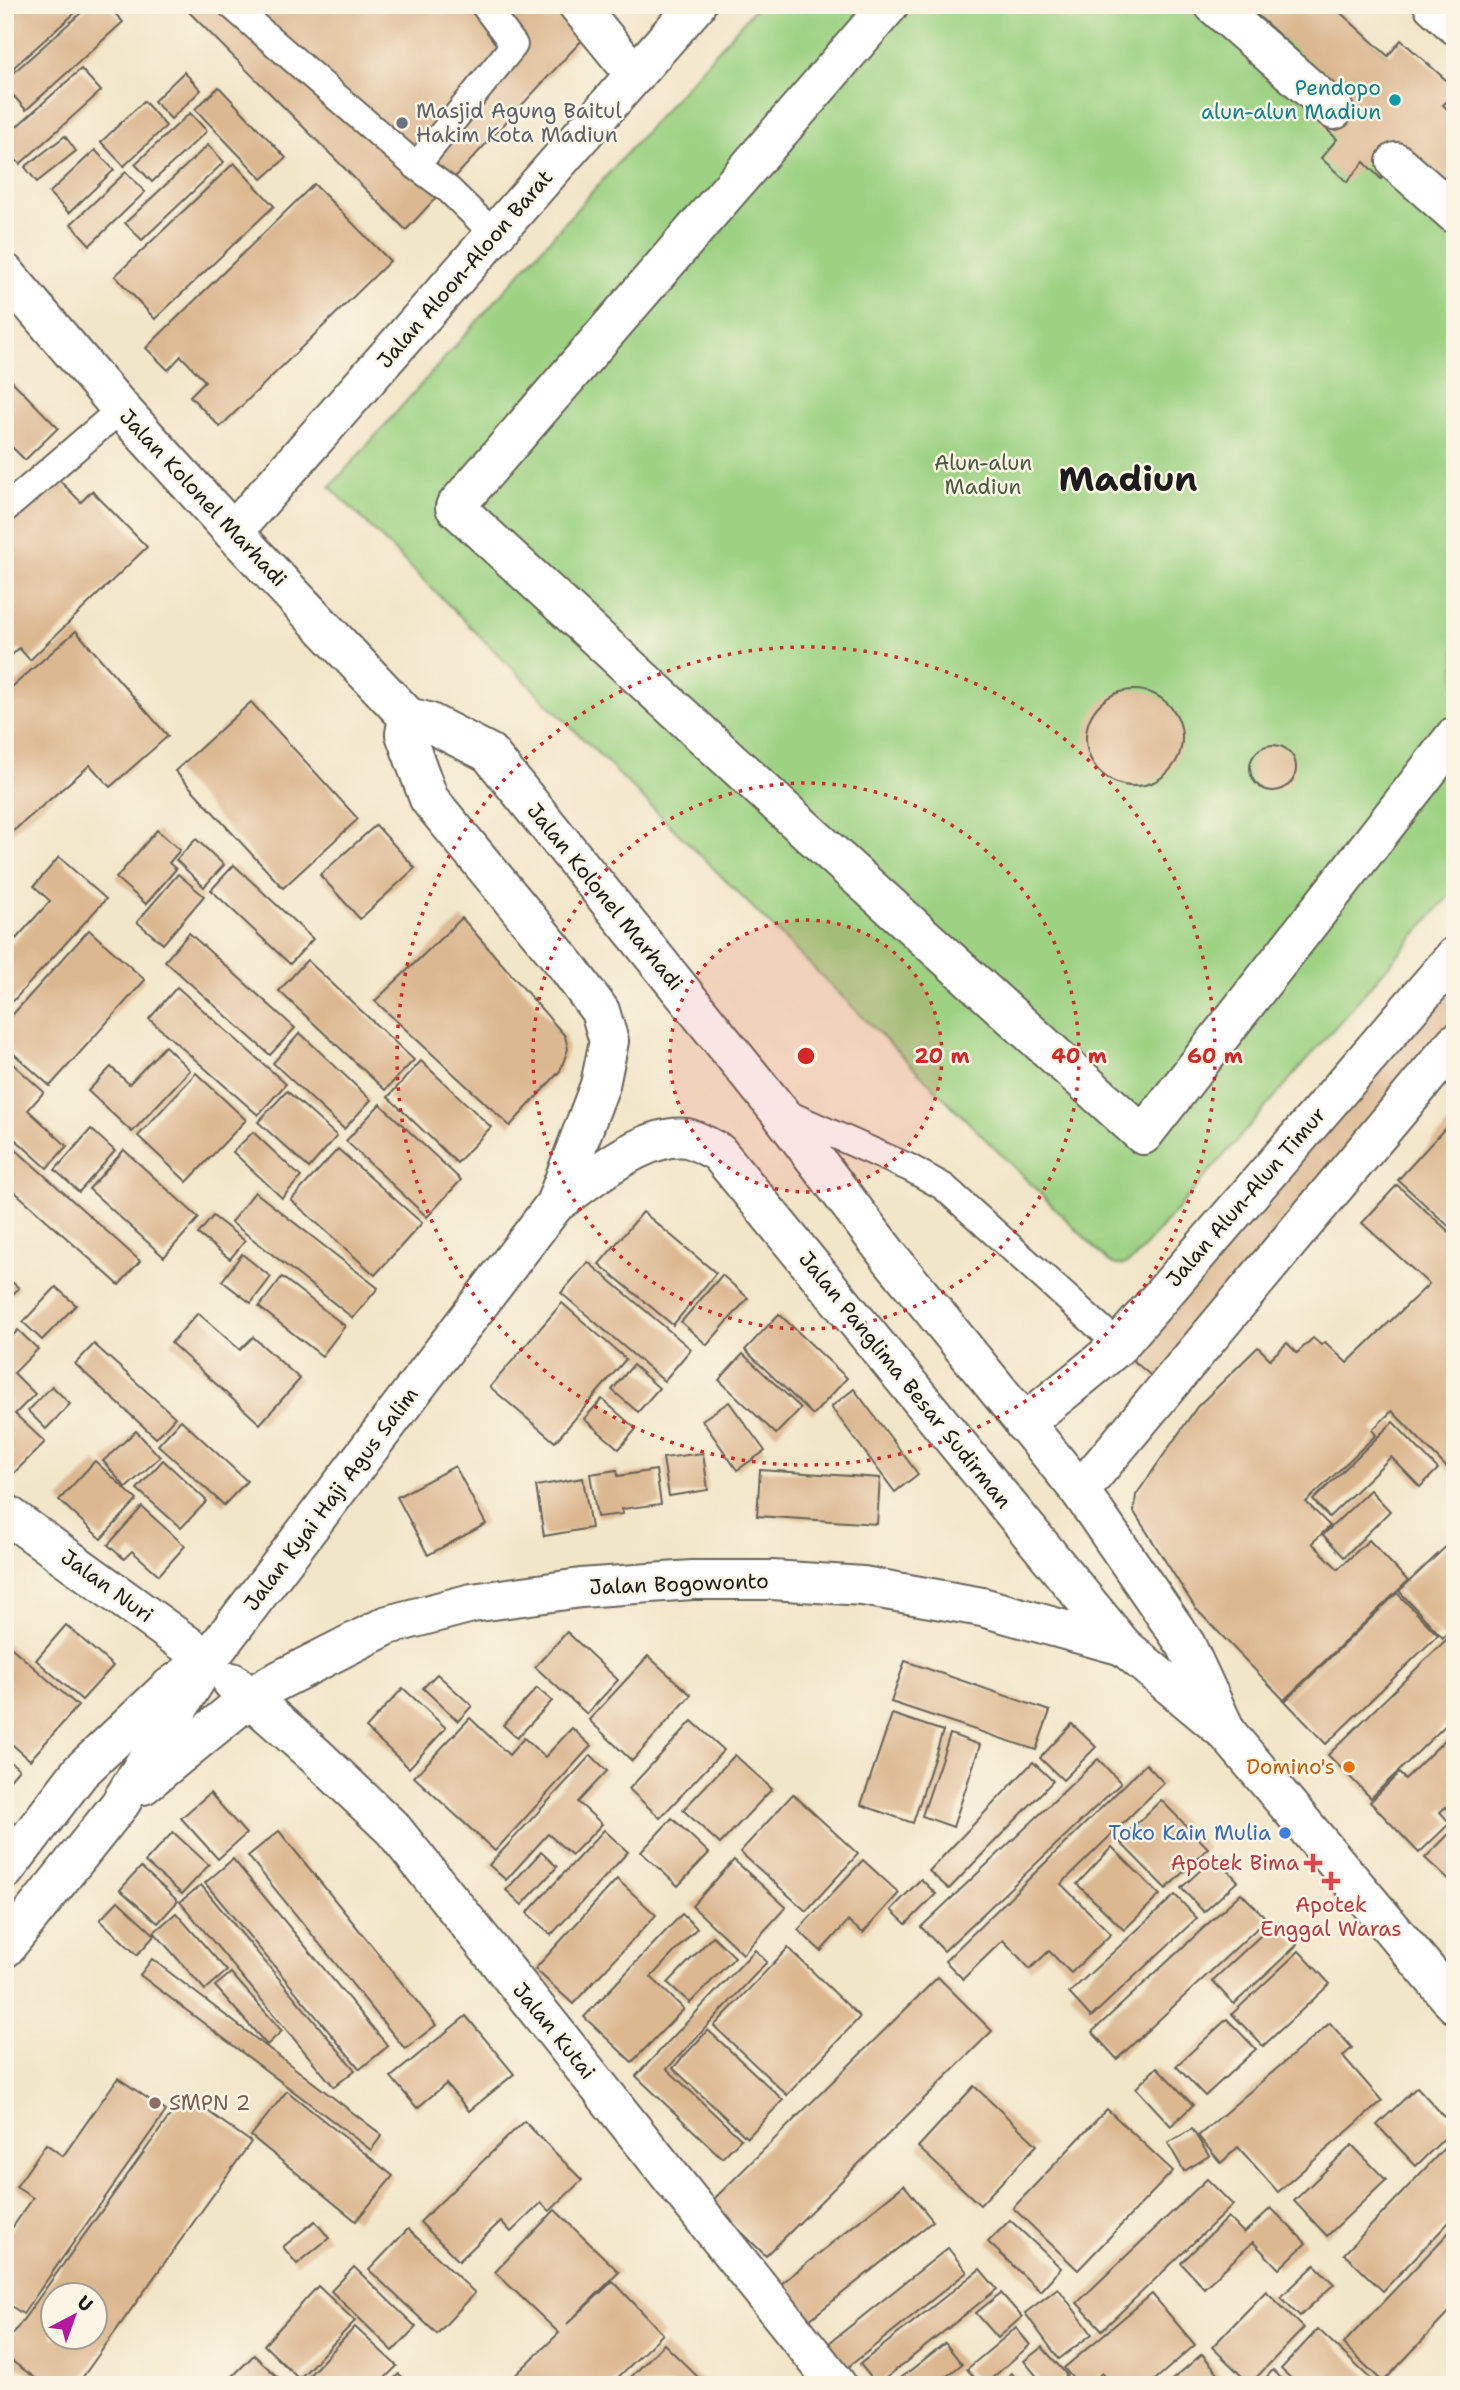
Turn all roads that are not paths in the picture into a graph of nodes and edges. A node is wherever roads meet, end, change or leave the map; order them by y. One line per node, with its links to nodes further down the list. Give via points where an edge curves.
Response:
1 (231, 5): 12 (lane)
2 (484, 5): 12 (lane, via 514,45)
3 (578, 5): 9 (main road)
4 (696, 5): 9 (main road, Jalan Aloon-Aloon Barat)
5 (889, 5): 20 (main road, via 455,506 1143,1135)
6 (1214, 5): 10 (main road)
7 (1433, 5): 8 (main road)
8 (1455, 24)
9 (635, 75): 14 (main road, Jalan Aloon-Aloon Barat)
10 (1334, 110)
11 (1396, 162): 13 (main road)
12 (416, 166): 14 (lane, via 449,190)
13 (1455, 214)
14 (495, 235): 18 (main road, Jalan Aloon-Aloon Barat)
15 (5, 273): 16 (main road, Jalan Kolonel Marhadi)
16 (121, 409): 17 (lane); 18 (main road, Jalan Kolonel Marhadi)
17 (5, 509)
18 (233, 532): 19 (main road, Jalan Kolonel Marhadi)
19 (408, 717): 23 (main road, Jalan Kolonel Marhadi, via 428,722 489,753); 24 (main road, via 405,734 429,799 600,1011 609,1041 600,1085)
20 (1455, 736)
21 (1455, 956): 25 (main road, Jalan Alun-Alun Timur)
22 (1455, 1042): 27 (main road)
23 (778, 1110): 25 (lane, via 944,1187); 26 (main road, Jalan Panglima Besar Sudirman)
24 (555, 1204): 29 (main road, Jalan Panglima Besar Sudirman, via 629,1153 660,1141 688,1138 718,1152); 30 (main road, Jalan Kyai Haji Agus Salim)
25 (1119, 1345): 26 (main road, Jalan Alun-Alun Timur)
26 (1024, 1424): 27 (main road, Jalan Panglima Besar Sudirman)
27 (1080, 1491): 32 (main road, Jalan Panglima Besar Sudirman, via 1186,1645)
28 (5, 1513): 30 (main road, Jalan Nuri)
29 (1123, 1646): 31 (main road, Jalan Bogowonto, via 982,1606 863,1586 692,1580 499,1599 388,1625); 32 (main road, Jalan Panglima Besar Sudirman)
30 (208, 1660): 31 (main road, Jalan Nuri); 33 (main road, Jalan Kyai Haji Agus Salim); 34 (main road, via 170,1687 79,1772)
31 (249, 1698): 33 (main road, Jalan Bogowonto); 37 (main road, Jalan Kutai, via 393,1829)
32 (1227, 1733): 36 (main road, Jalan Panglima Besar Sudirman)
33 (120, 1804): 35 (main road)
34 (5, 1870)
35 (5, 1948)
36 (1455, 2004)
37 (836, 2385)

